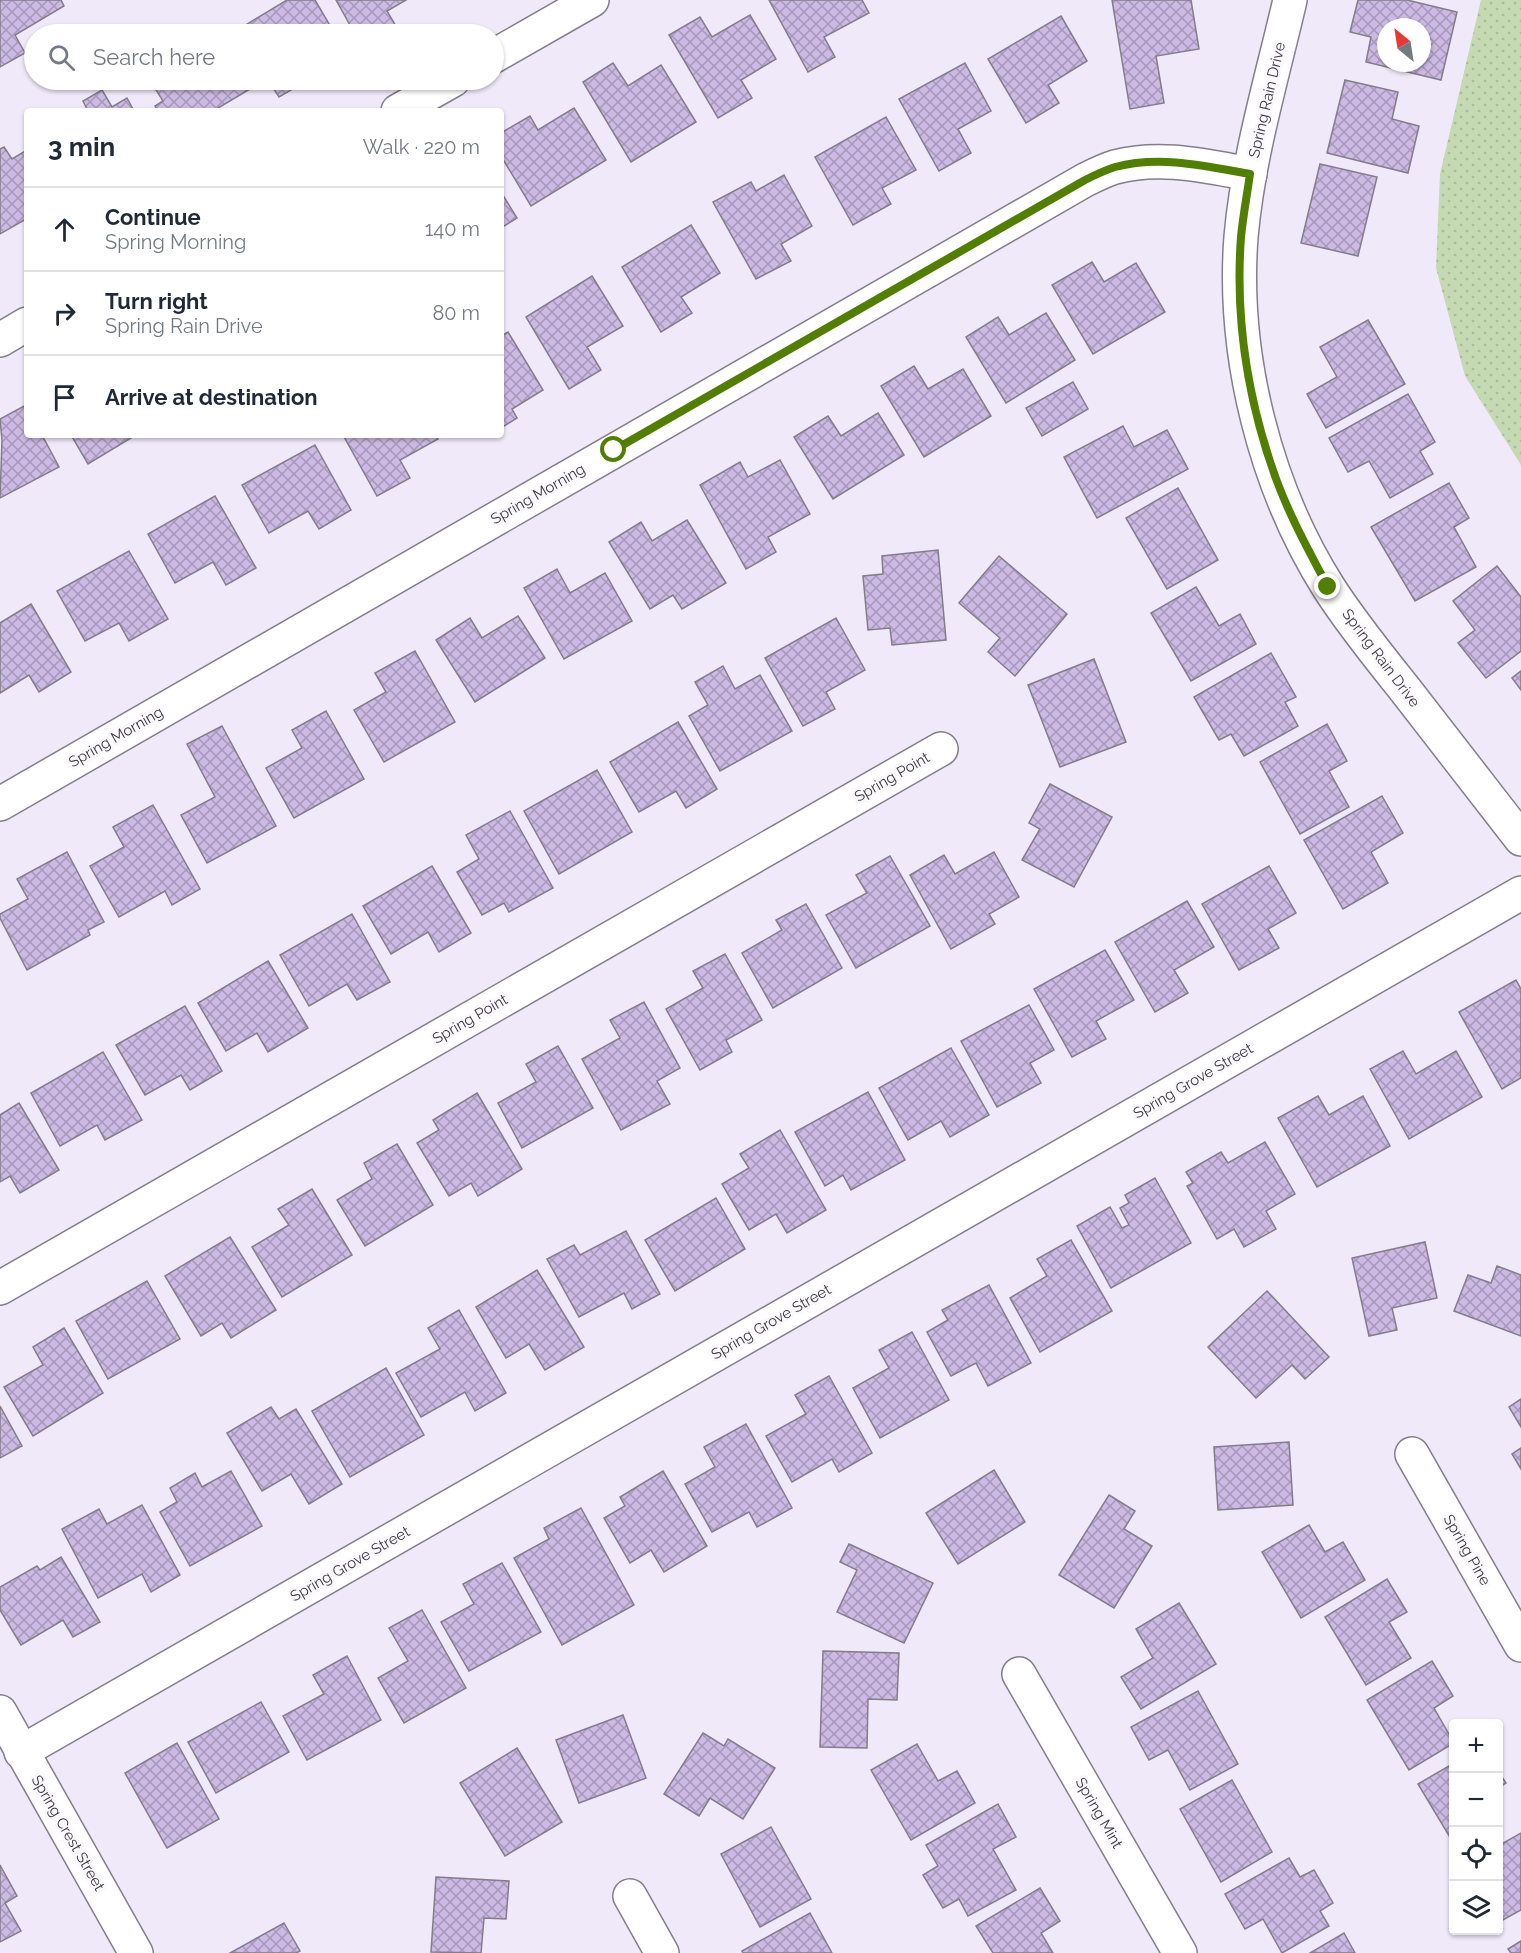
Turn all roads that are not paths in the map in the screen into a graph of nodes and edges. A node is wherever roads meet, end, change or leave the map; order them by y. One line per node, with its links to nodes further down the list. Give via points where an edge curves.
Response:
1 (591, 0): 3 (street)
2 (1290, 0): 6 (street, Spring Rain Drive)
3 (504, 50)
4 (435, 90): 5 (street)
5 (403, 108)
6 (1250, 174): 10 (street, Spring Morning, via 1179,161 1146,162 1115,167 1085,180); 11 (street, Spring Rain Drive, via 1241,238 1240,298 1257,419 1275,477 1300,536 1328,587)
7 (24, 326): 8 (street)
8 (0, 340)
9 (941, 749): 13 (street, Spring Point)
10 (0, 804)
11 (1521, 839)
12 (1521, 893): 18 (street, Spring Grove Street)
13 (0, 1288)
14 (1412, 1454): 15 (street, Spring Pine)
15 (1521, 1645)
16 (1019, 1674): 22 (street, Spring Mint)
17 (0, 1712): 18 (street, Spring Crest Street)
18 (21, 1752): 20 (street, Spring Crest Street)
19 (630, 1896): 21 (street)
20 (136, 1953)
21 (662, 1953)
22 (1180, 1953)

